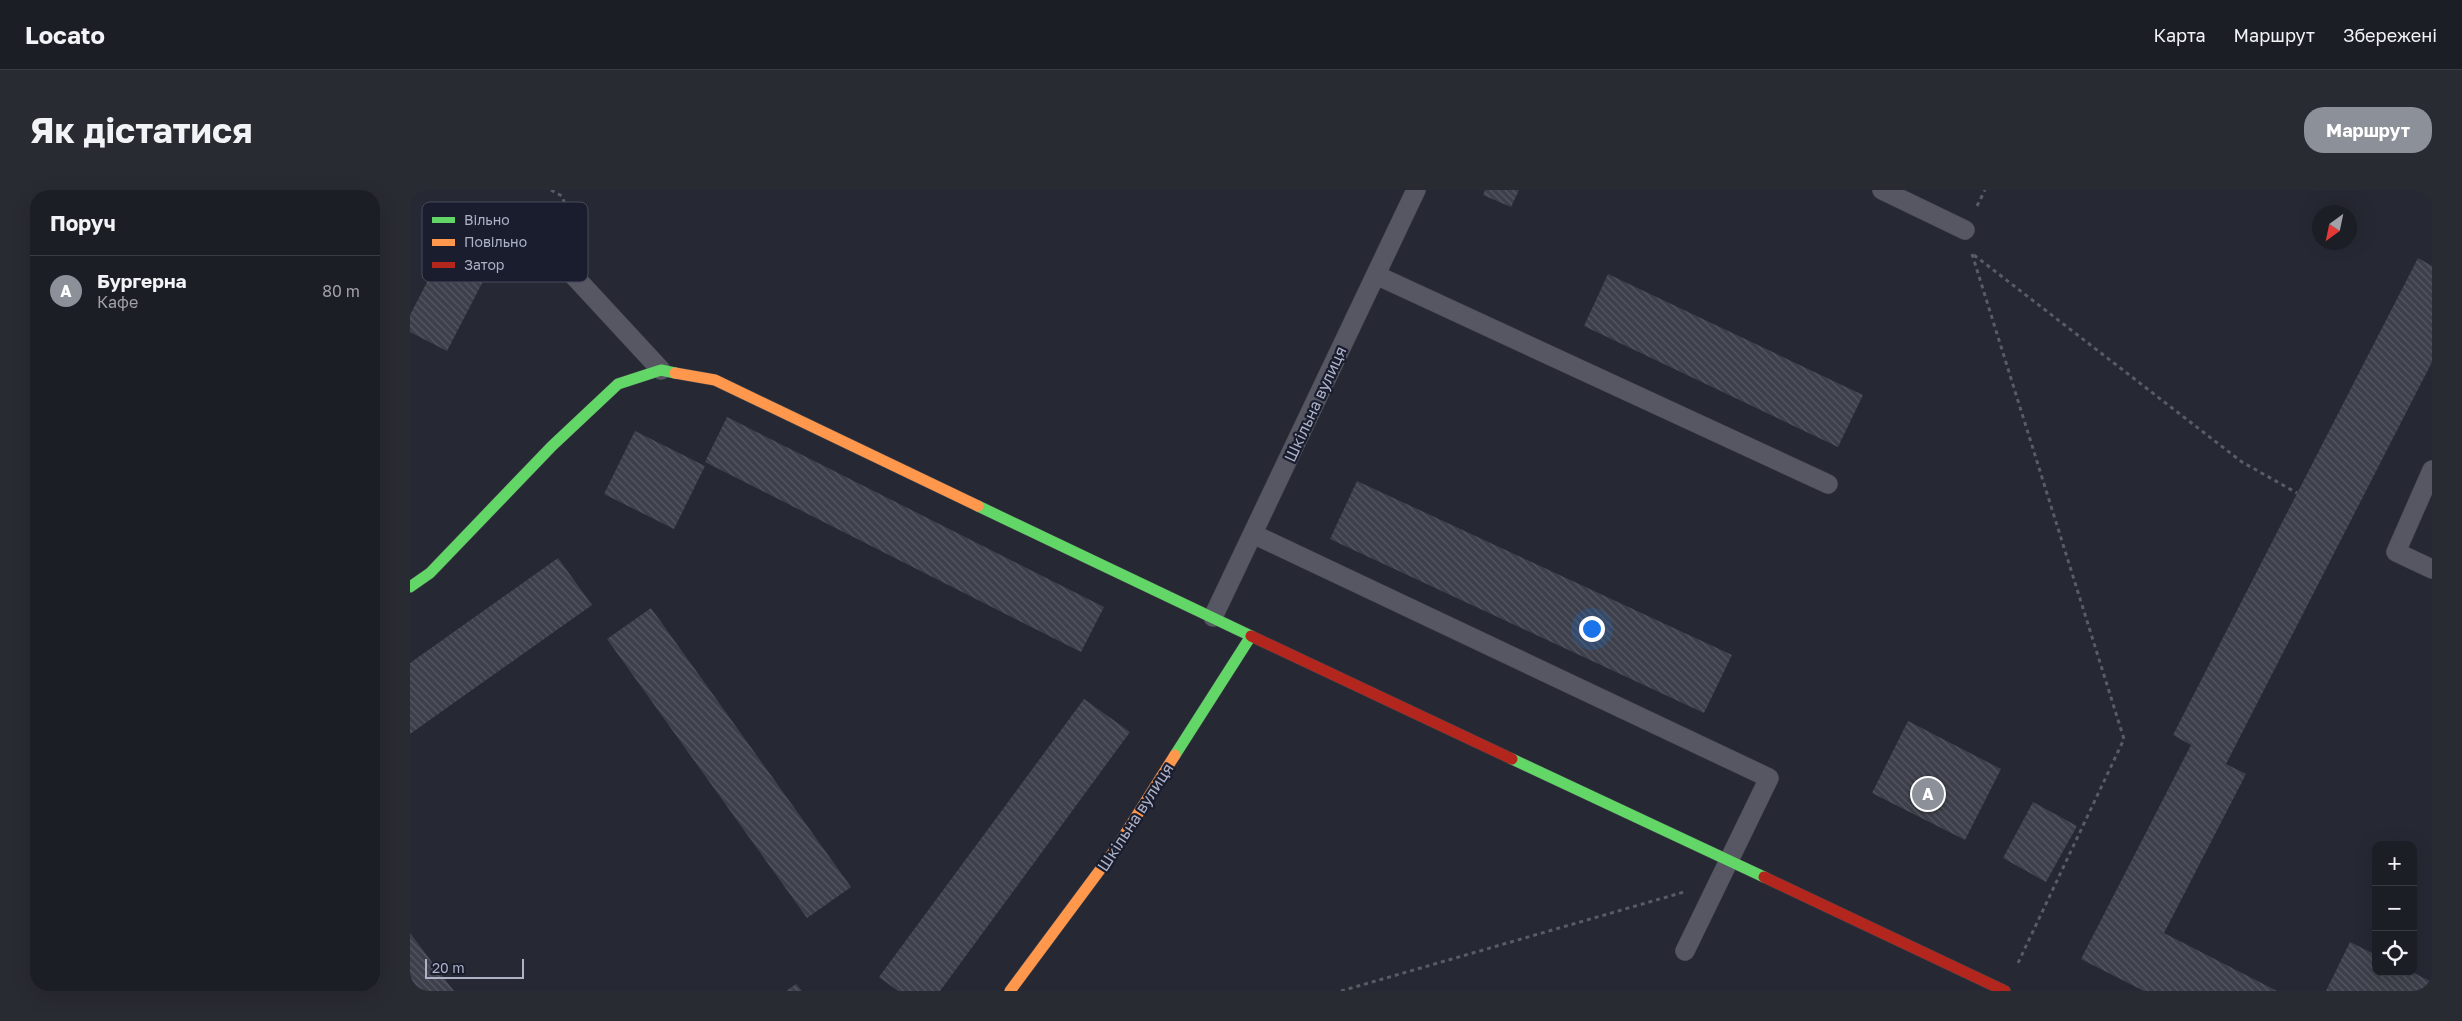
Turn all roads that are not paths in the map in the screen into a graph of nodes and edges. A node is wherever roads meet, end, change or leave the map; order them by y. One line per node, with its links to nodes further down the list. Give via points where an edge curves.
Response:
1 (1416, 190): 4 (lane, Шкільна вулиця)
2 (1882, 190): 3 (lane)
3 (1965, 230)
4 (1376, 275): 8 (lane); 9 (lane, Шкільна вулиця)
5 (580, 282): 6 (lane)
6 (662, 370): 11 (street, via 618,384 552,446 430,573); 12 (street, via 715,380)
7 (2432, 470): 10 (lane, via 2396,552)
8 (1828, 484)
9 (1253, 534): 12 (lane, Шкільна вулиця); 14 (lane, via 1769,778)
10 (2432, 568)
11 (410, 587)
12 (1213, 617): 13 (street)
13 (1251, 636): 14 (street); 16 (street, Шкільна вулиця, via 1117,847)
14 (1727, 860): 15 (lane); 17 (street)
15 (1686, 951)
16 (1010, 991)
17 (2005, 991)

